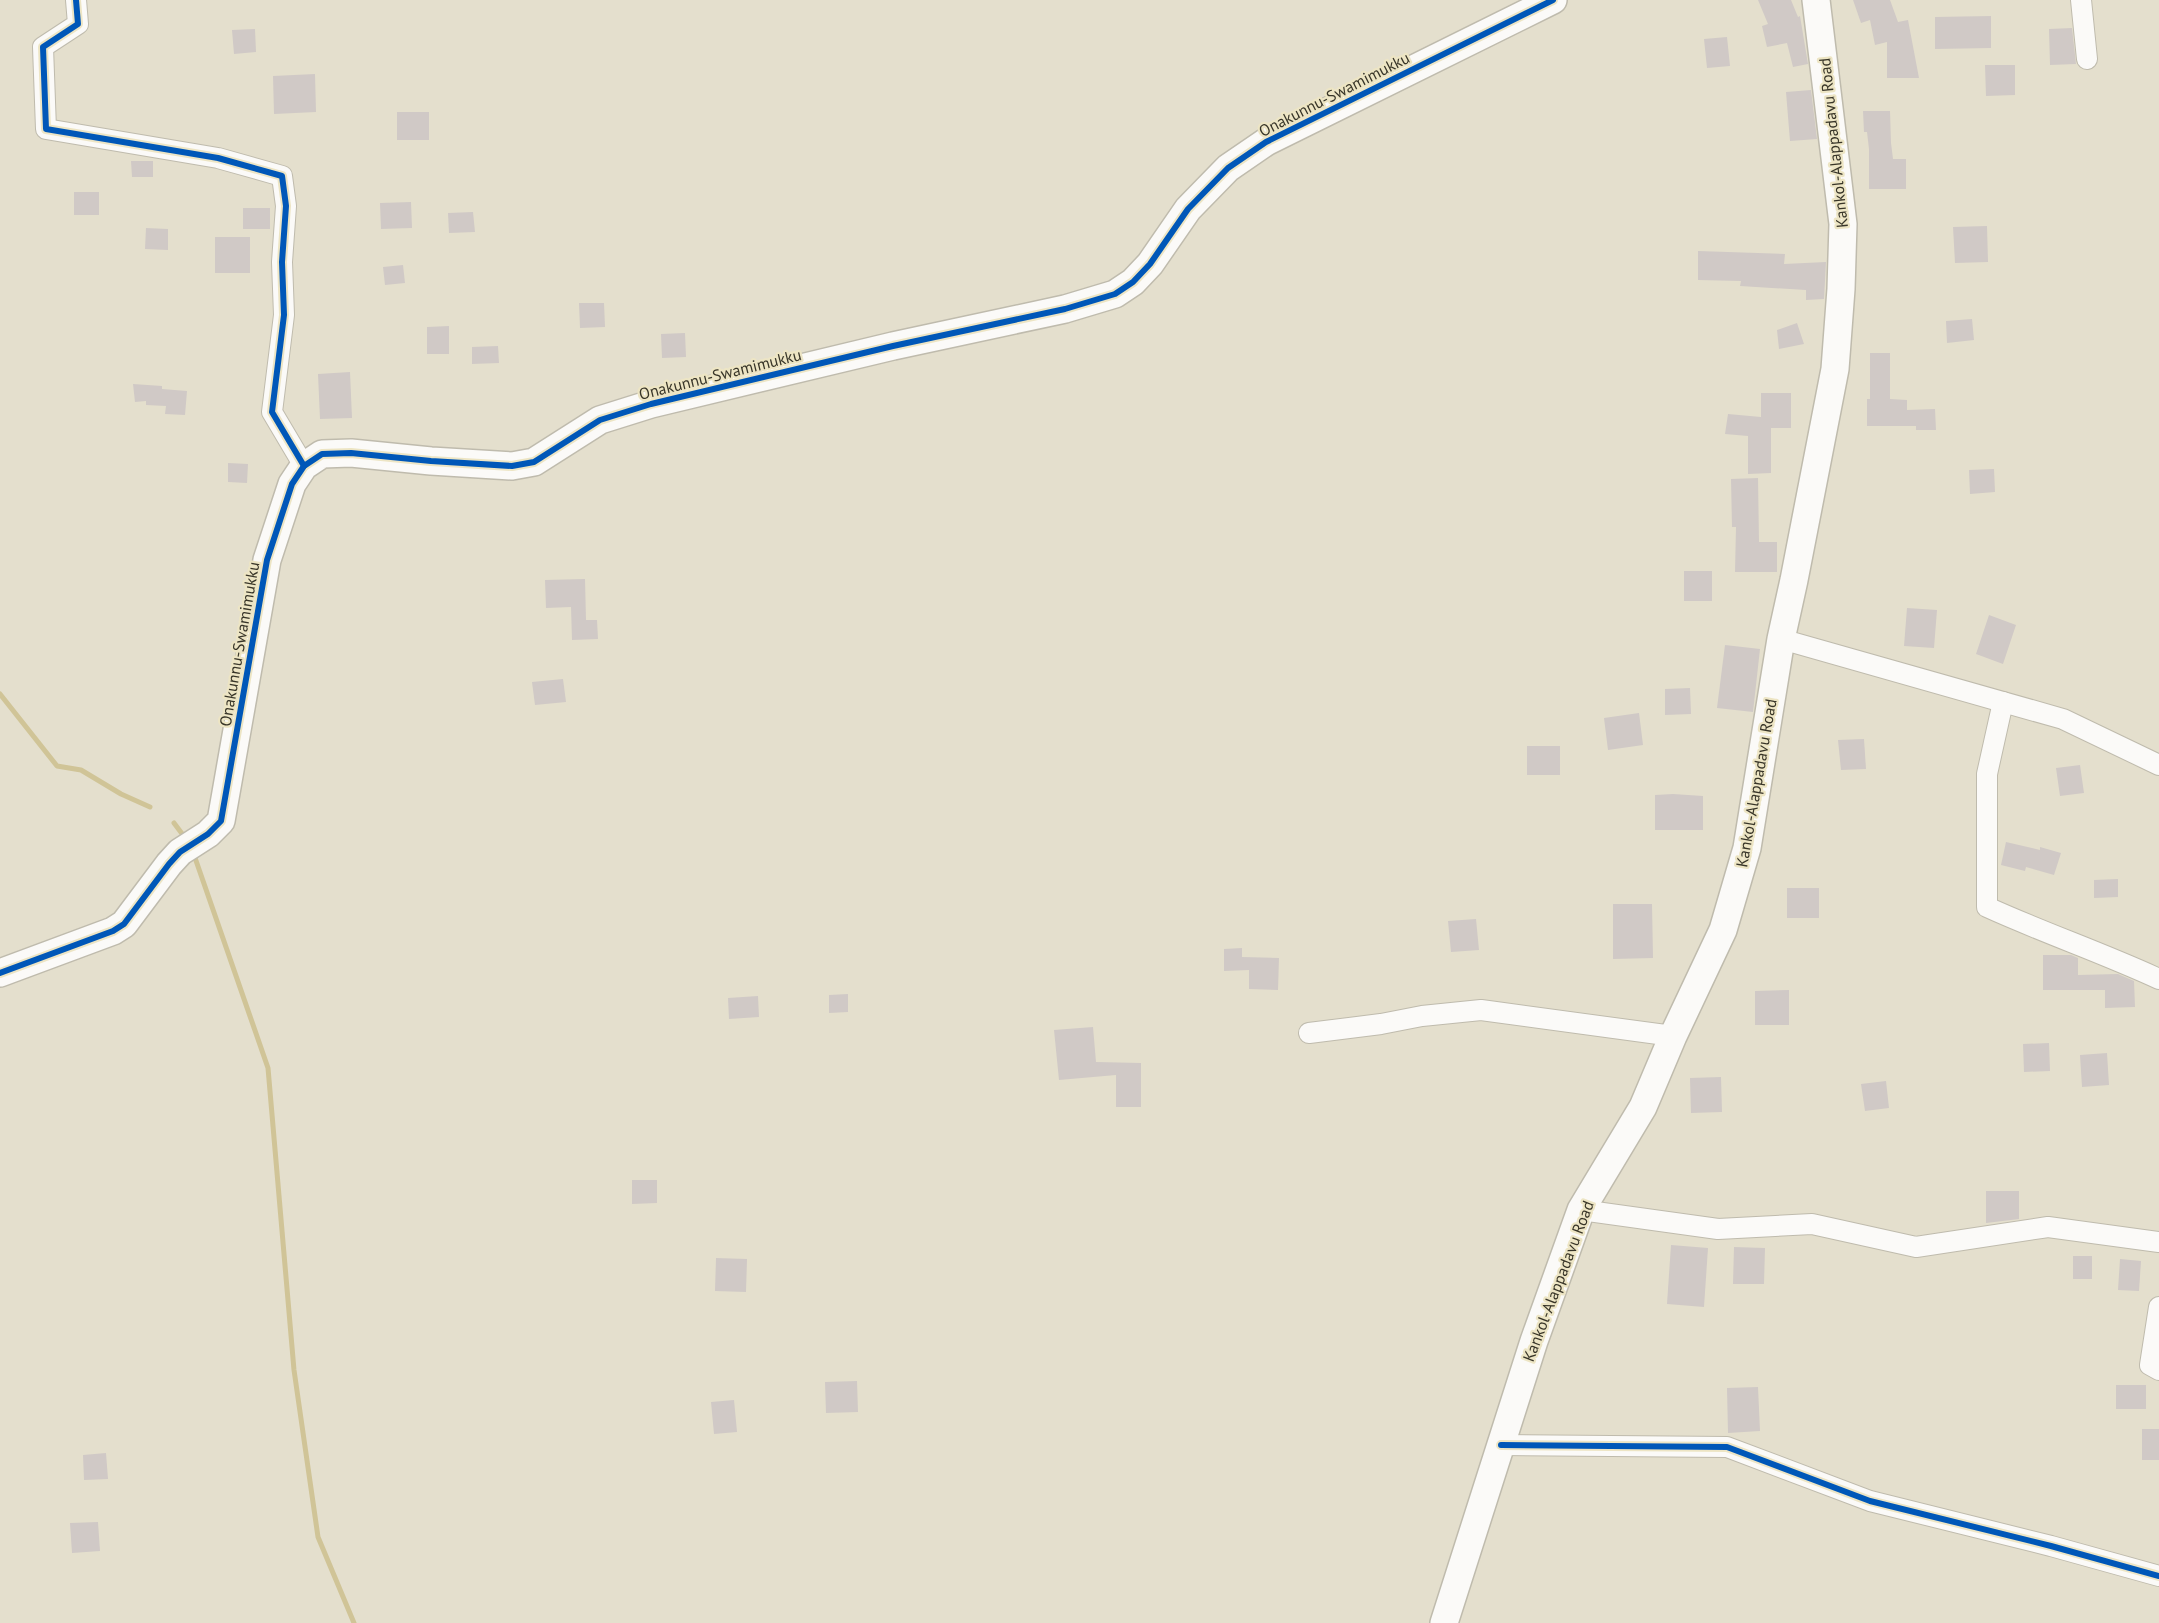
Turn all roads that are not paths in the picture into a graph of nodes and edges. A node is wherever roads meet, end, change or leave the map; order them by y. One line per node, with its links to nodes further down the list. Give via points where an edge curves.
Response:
1 (76, 0): 6 (street, via 78,24 43,47 46,129 218,158 282,176 286,206 282,262 285,315 273,412)
2 (1553, 0): 6 (street, Onakunnu-Swamimukku, via 1266,142 1228,168 1188,209 1150,264 1115,294 1065,309 651,404 600,420 534,462 512,466 351,453 322,454)
3 (1816, 0): 7 (street, Kankol-Alappadavu Road, via 1843,224 1842,289 1835,369)
4 (2080, 0): 5 (street)
5 (2087, 59)
6 (304, 466): 10 (street, Onakunnu-Swamimukku, via 292,484 267,560 221,821 180,852 124,924 93,940)
7 (1781, 639): 8 (street); 13 (street, Kankol-Alappadavu Road, via 1747,848 1723,930)
8 (2003, 702): 9 (street, via 2063,719); 11 (street, via 1987,774 1987,907)
9 (2159, 765)
10 (0, 973)
11 (2159, 979)
12 (1309, 1033): 13 (street, via 1481,1010)
13 (1673, 1036): 14 (street, Kankol-Alappadavu Road, via 1643,1107)
14 (1581, 1210): 15 (street, via 1718,1229 1812,1224 1916,1247 2048,1227); 18 (street, Kankol-Alappadavu Road)
15 (2159, 1242)
16 (2159, 1306): 17 (street, via 2150,1365)
17 (2159, 1370)
18 (1501, 1445): 19 (street, via 1727,1447 1870,1502); 20 (street, Kankol-Alappadavu Road)
19 (2159, 1576)
20 (1444, 1623)

